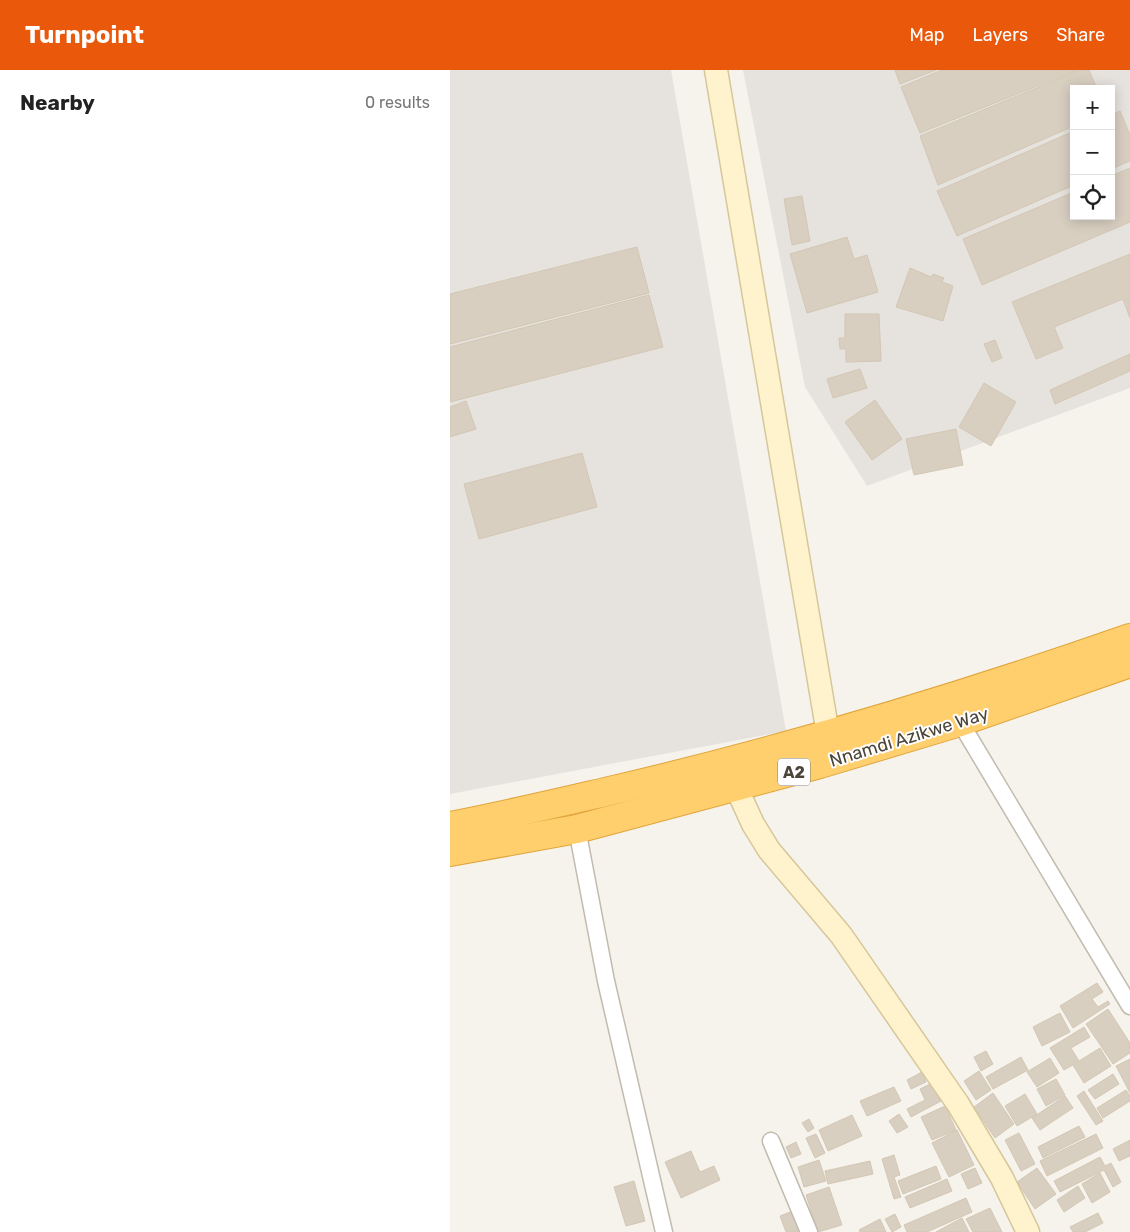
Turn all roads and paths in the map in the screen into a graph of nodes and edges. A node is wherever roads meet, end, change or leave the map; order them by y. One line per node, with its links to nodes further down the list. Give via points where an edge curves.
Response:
1 (716, 70): 5 (street)
2 (1130, 638): 5 (highway, Nnamdi Azikwe Way / A2, via 1010,679)
3 (1130, 663): 4 (highway, Nnamdi Azikwe Way / A2)
4 (960, 722): 6 (highway, Nnamdi Azikwe Way / A2); 10 (street)
5 (828, 734): 7 (highway, Nnamdi Azikwe Way / A2, via 680,775)
6 (736, 787): 8 (highway, Nnamdi Azikwe Way / A2); 14 (street, via 769,850 841,934 958,1104 1002,1178)
7 (450, 826)
8 (577, 829): 9 (highway, Nnamdi Azikwe Way / A2); 12 (street, via 606,982)
9 (450, 852)
10 (1130, 1006)
11 (771, 1141): 13 (street)
12 (664, 1232)
13 (809, 1232)
14 (1028, 1232)

